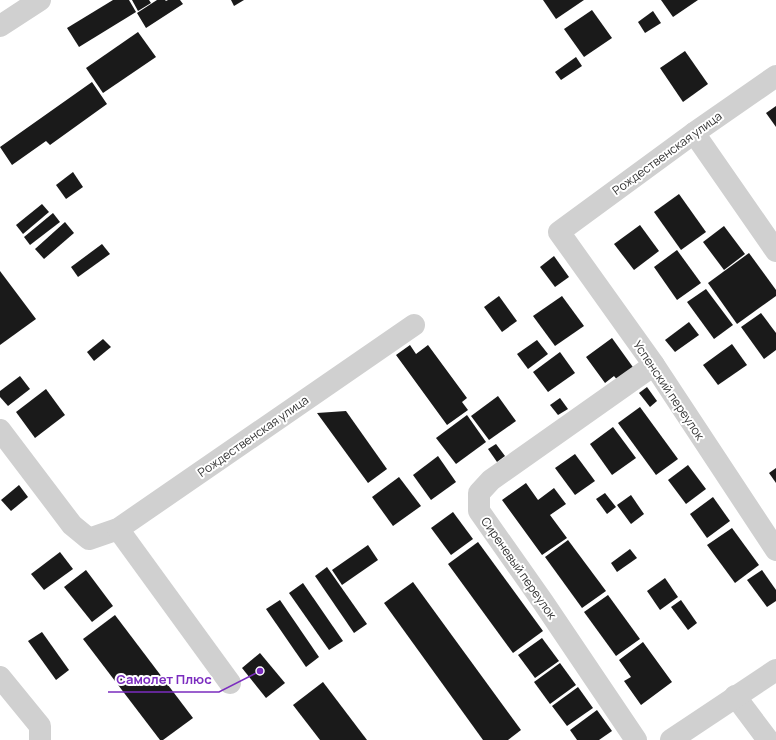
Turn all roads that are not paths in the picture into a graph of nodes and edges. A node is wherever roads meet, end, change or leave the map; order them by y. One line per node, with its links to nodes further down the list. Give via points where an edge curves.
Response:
1 (40, 0): 2 (street)
2 (0, 26)
3 (776, 76): 4 (street, Рождественская улица)
4 (694, 133): 5 (street, Рождественская улица); 6 (street)
5 (559, 232): 8 (street, Успенский переулок)
6 (776, 251)
7 (414, 325): 10 (street, Рождественская улица)
8 (654, 365): 11 (street, Успенский переулок); 17 (street, Сиреневый переулок, via 491,480 479,493 480,511)
9 (0, 430): 10 (street, Рождественская улица, via 72,524 89,539)
10 (118, 529): 14 (street)
11 (776, 550)
12 (776, 670): 15 (street)
13 (0, 677): 16 (street, via 40,726)
14 (230, 683)
15 (735, 696): 18 (street); 19 (street)
16 (40, 740)
17 (636, 740)
18 (671, 740)
19 (768, 740)

